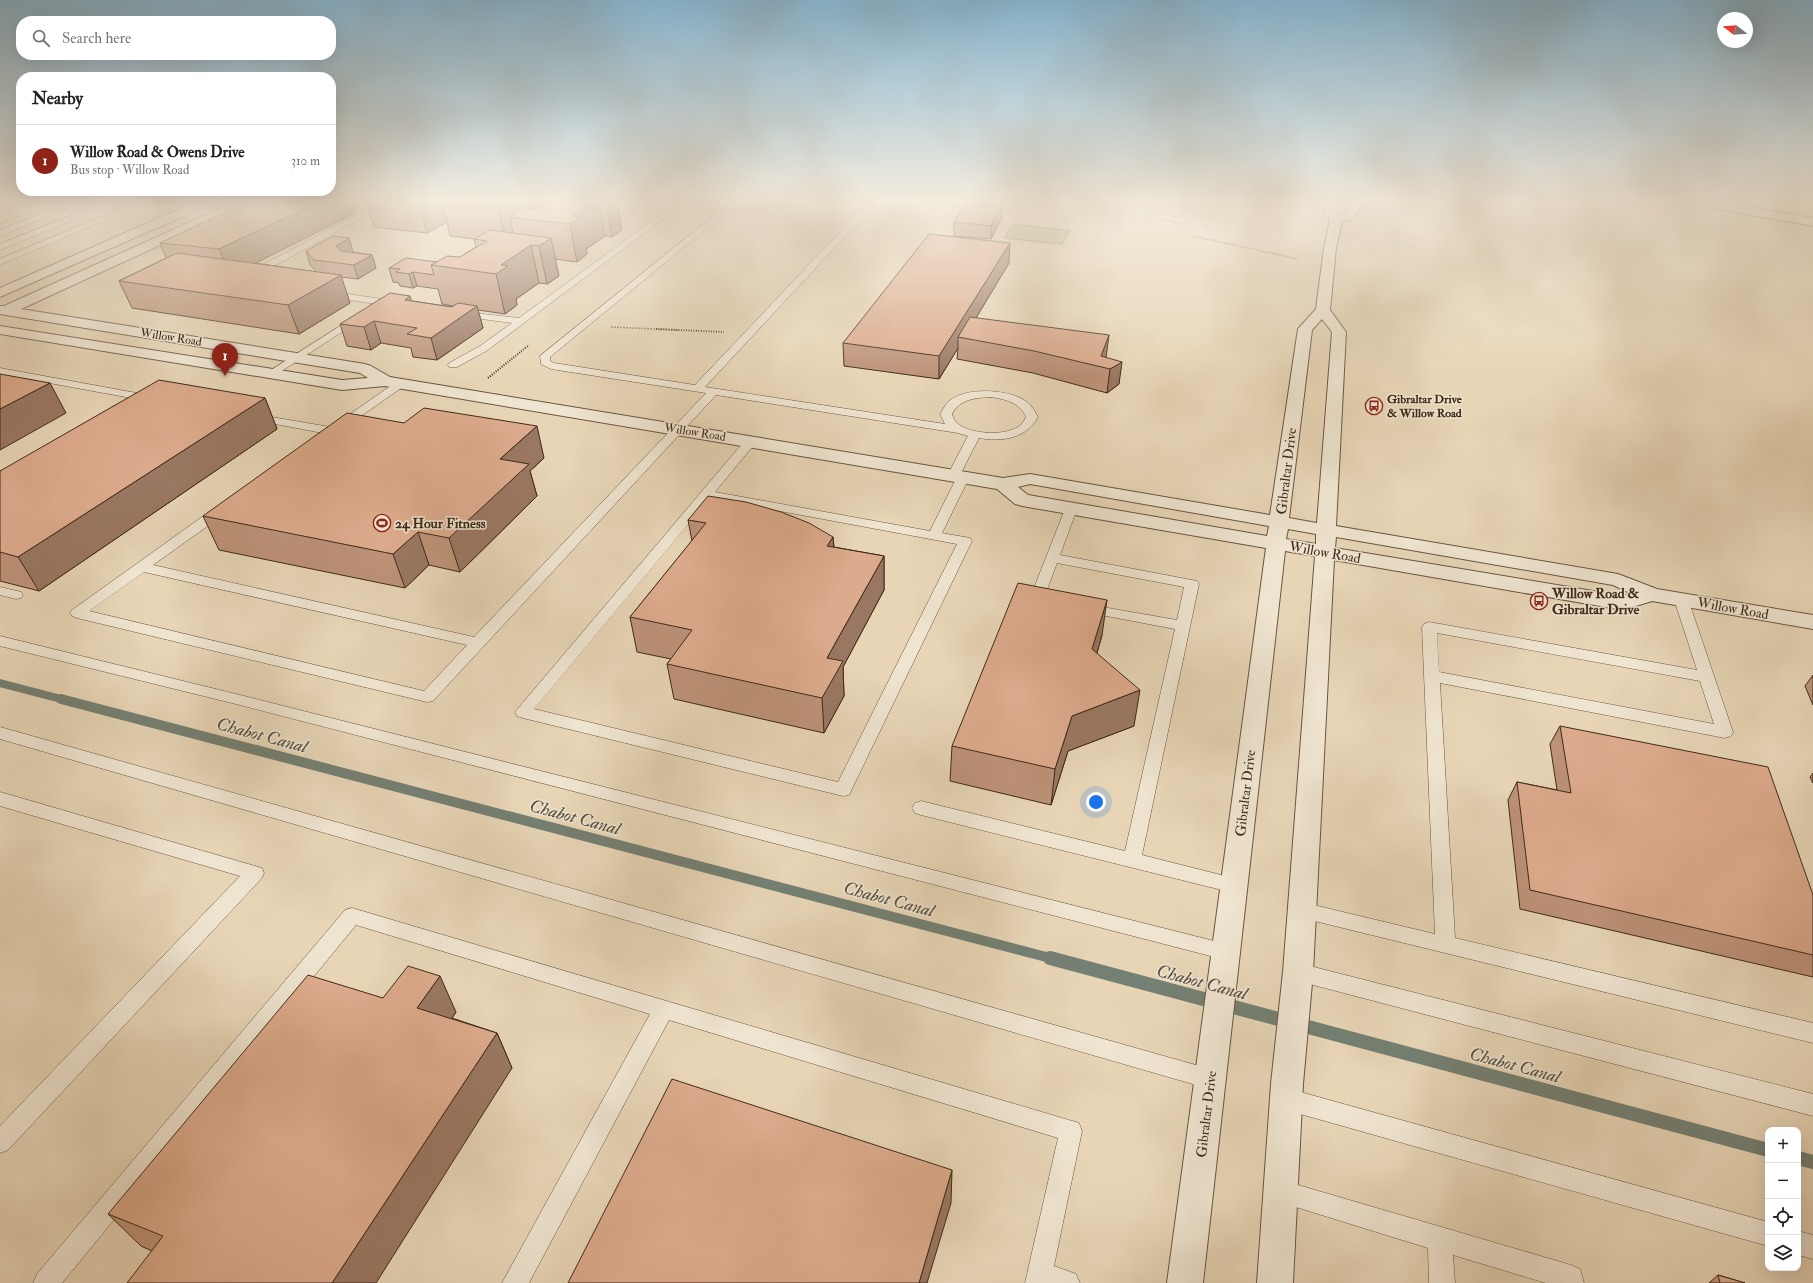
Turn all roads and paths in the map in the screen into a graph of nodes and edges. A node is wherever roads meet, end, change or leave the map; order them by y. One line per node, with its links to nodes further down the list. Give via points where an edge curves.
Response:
1 (77, 259): 9 (street)
2 (117, 259): 14 (street)
3 (288, 259): 8 (lane)
4 (606, 259): 16 (lane)
5 (665, 259): 17 (lane)
6 (820, 259): 19 (lane)
7 (1329, 259): 13 (street)
8 (248, 282)
9 (0, 293)
10 (322, 294): 11 (lane)
11 (383, 302): 12 (lane); 21 (lane)
12 (406, 305)
13 (1323, 310): 42 (street, via 1339,332); 43 (street, Gibraltar Drive, via 1305,329)
14 (2, 311): 21 (street, Willow Road)
15 (452, 312): 16 (lane)
16 (521, 321): 22 (lane, via 484,348)
17 (585, 324): 19 (path, via 631,329); 27 (lane, via 545,356 545,362 551,366)
18 (0, 330): 24 (street, Willow Road)
19 (750, 333): 27 (lane)
20 (530, 344): 25 (path)
21 (296, 357): 24 (lane); 26 (street, Willow Road, via 365,369)
22 (453, 365)
23 (0, 371): 29 (lane)
24 (270, 374): 26 (street, Willow Road, via 342,385)
25 (484, 380)
26 (392, 382): 31 (street, Willow Road); 33 (lane)
27 (697, 389): 28 (lane)
28 (714, 391): 31 (lane); 32 (lane)
29 (161, 406)
30 (240, 414): 33 (lane)
31 (679, 429): 35 (street, Willow Road); 57 (lane)
32 (960, 430): 34 (lane); 34 (lane, via 950,423 946,414 949,406 972,395 1006,396 1029,409 1032,417 1020,430 999,435)
33 (333, 431): 36 (lane)
34 (975, 435): 37 (lane)
35 (751, 441): 37 (street, Willow Road); 39 (lane)
36 (315, 444)
37 (958, 477): 38 (street, Willow Road); 44 (lane)
38 (1003, 484): 41 (street, Willow Road, via 1022,500); 43 (street, Willow Road, via 1030,479)
39 (706, 494): 44 (lane); 44 (lane, via 523,712 843,790 965,541)
40 (233, 502): 47 (lane)
41 (1071, 509): 43 (street, Willow Road); 46 (lane)
42 (1327, 530): 43 (street, Willow Road); 45 (street); 50 (street, Willow Road, via 1618,580)
43 (1278, 533): 45 (street, Willow Road); 64 (street, Gibraltar Drive)
44 (934, 536)
45 (1326, 552): 50 (street, Willow Road, via 1623,603); 65 (street)
46 (1052, 558): 52 (lane, via 1037,598); 55 (lane, via 1192,584)
47 (141, 567): 57 (lane); 57 (lane, via 77,613 427,697)
48 (0, 591): 49 (lane)
49 (16, 595)
50 (1652, 595): 51 (street, Willow Road)
51 (1681, 599): 54 (street, Willow Road); 59 (lane)
52 (1060, 603)
53 (1075, 606): 55 (lane)
54 (1813, 622)
55 (1183, 626): 63 (lane)
56 (0, 641): 67 (lane)
57 (478, 643)
58 (1431, 676): 59 (lane, via 1429,627); 59 (lane, via 1725,732); 66 (lane)
59 (1707, 677)
60 (0, 733): 71 (lane)
61 (0, 799): 74 (lane, via 255,873)
62 (921, 808): 63 (lane)
63 (1132, 860): 64 (lane)
64 (1234, 885): 67 (street, Gibraltar Drive)
65 (1301, 910): 66 (lane); 68 (street)
66 (1445, 944): 70 (lane)
67 (1226, 952): 71 (street, Gibraltar Drive)
68 (1298, 972): 72 (street); 73 (lane)
69 (664, 1009): 80 (lane, via 1071,1131); 81 (lane, via 352,916); 82 (lane)
70 (1813, 1033)
71 (1211, 1070): 84 (street, Gibraltar Drive)
72 (1287, 1092): 75 (street); 76 (lane)
73 (1813, 1105)
74 (0, 1142)
75 (1281, 1192): 77 (lane); 85 (street)
76 (1765, 1233)
77 (1440, 1239): 86 (lane); 87 (lane, via 1571,1278)
78 (1801, 1244): 79 (lane)
79 (1813, 1247)
80 (1039, 1279): 83 (lane)
81 (46, 1283)
82 (515, 1283)
83 (1067, 1283)
84 (1185, 1283)
85 (1275, 1283)
86 (1442, 1283)
87 (1571, 1283)

